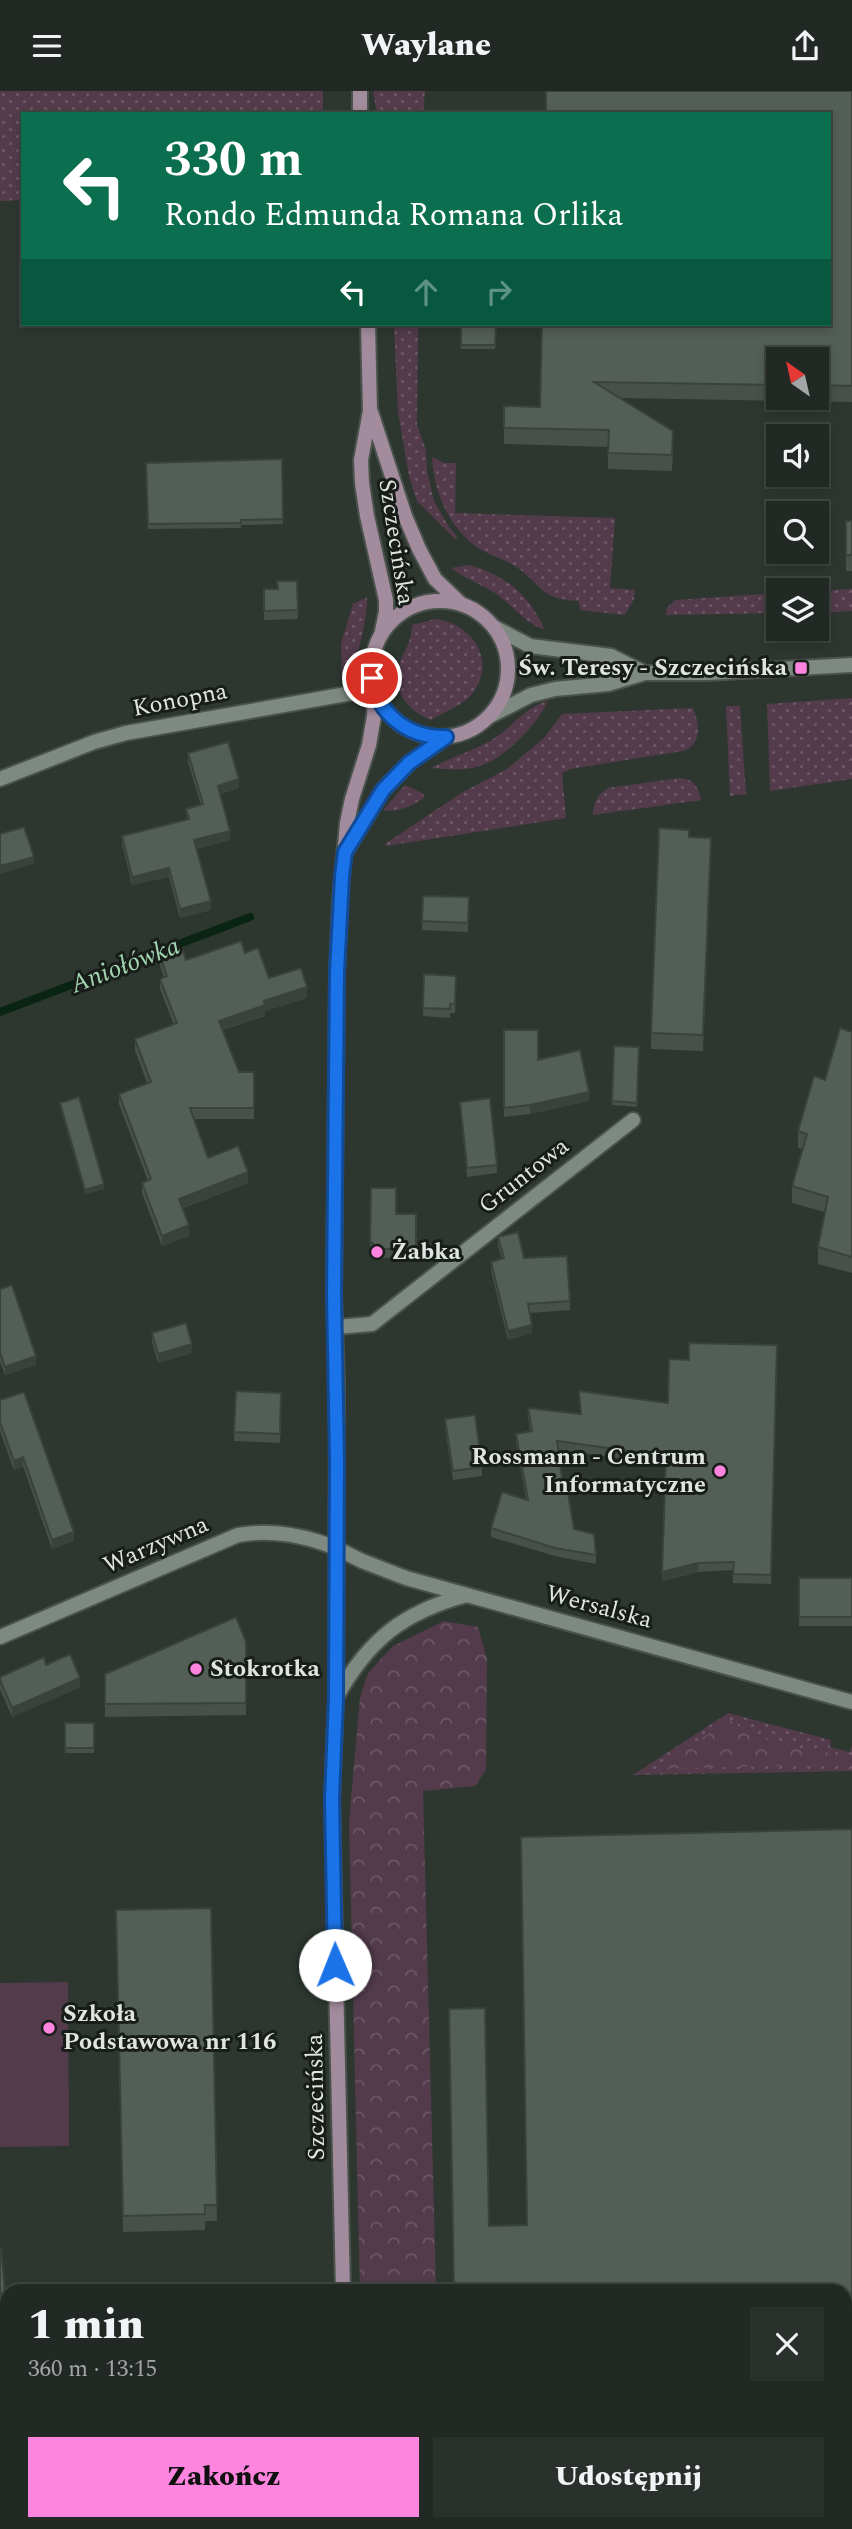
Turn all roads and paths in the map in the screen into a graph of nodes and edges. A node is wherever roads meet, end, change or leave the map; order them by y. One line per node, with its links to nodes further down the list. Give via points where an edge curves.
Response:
1 (360, 91): 2 (main road)
2 (360, 112)
3 (368, 326): 4 (main road, Szczecińska)
4 (370, 411): 5 (main road, Szczecińska, via 419,549 435,579); 7 (main road, Szczecińska, via 361,460 366,516 386,600)
5 (460, 604): 6 (main road); 7 (main road, via 419,604 398,615)
6 (494, 627): 9 (street, via 530,646 611,656); 11 (main road, via 506,650 508,675 504,694)
7 (379, 639): 10 (main road, via 372,666)
8 (852, 665): 9 (street)
9 (645, 673): 11 (street, via 608,684 543,691)
10 (374, 689): 12 (main road, via 386,711 404,728 428,737); 13 (street, Konopna, via 125,733); 14 (main road, Szczecińska, via 371,735 349,810)
11 (490, 716): 12 (main road, via 467,732)
12 (446, 737): 14 (main road, Szczecińska, via 409,763 383,790)
13 (0, 779)
14 (345, 852): 16 (main road, Szczecińska, via 337,972)
15 (633, 1120): 16 (street, Gruntowa, via 372,1324)
16 (335, 1327): 17 (main road, Szczecińska)
17 (336, 1548): 18 (street, Wersalska, via 390,1573); 19 (street, Warzywna, via 279,1533 238,1535); 20 (main road, Szczecińska)
18 (467, 1595): 20 (street, via 416,1613 382,1635 358,1661); 21 (street, Wersalska)
19 (0, 1637)
20 (336, 1698): 22 (main road, Szczecińska, via 332,1799)
21 (852, 1702)
22 (343, 2284)

